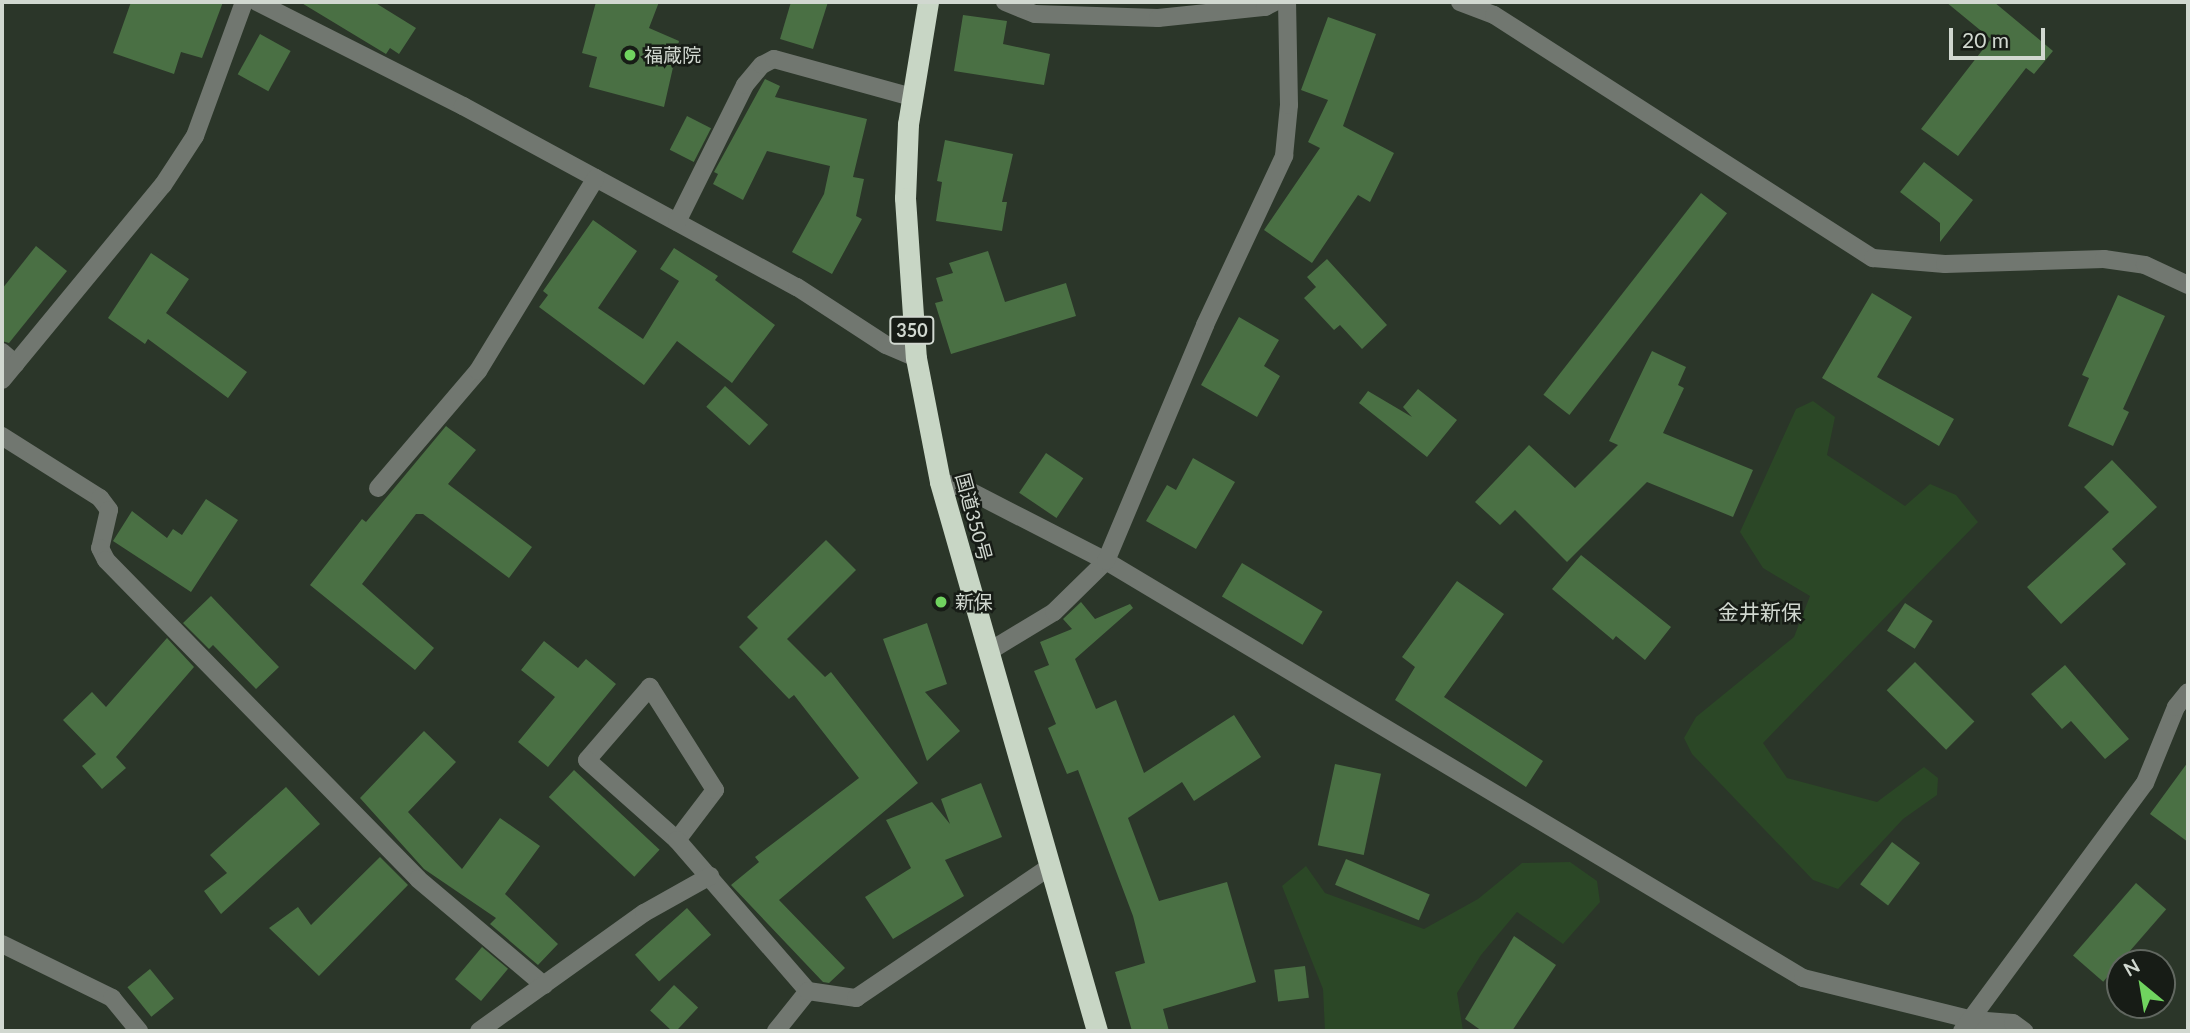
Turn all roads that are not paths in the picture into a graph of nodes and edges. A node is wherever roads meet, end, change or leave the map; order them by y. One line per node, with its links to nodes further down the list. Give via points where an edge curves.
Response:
1 (244, 2): 14 (street, via 195,136 163,185)
2 (257, 2): 9 (street)
3 (928, 2): 8 (highway, 国道350号 / 350)
4 (1005, 2): 5 (street, via 1035,15 1158,18 1265,7)
5 (1275, 2)
6 (1287, 2): 19 (street, via 1289,106 1284,156 1205,325)
7 (1460, 2): 11 (street, via 1494,15 1873,258 1945,264 2104,259 2145,265)
8 (912, 97): 10 (street, via 774,60 762,65 745,85); 13 (highway, 国道350号 / 350, via 905,198)
9 (596, 178): 10 (street); 18 (street, via 478,371)
10 (677, 222): 13 (street)
11 (2188, 285)
12 (2, 352): 14 (street)
13 (916, 358): 17 (highway, 国道350号 / 350)
14 (16, 364): 15 (street)
15 (2, 380)
16 (2, 436): 26 (street, via 100,498 109,510 100,548 106,559 418,879)
17 (940, 482): 19 (street, via 962,487); 20 (highway, 国道350号 / 350)
18 (378, 488)
19 (1106, 561): 20 (street, via 1054,612); 28 (street, via 1803,978)
20 (988, 652): 23 (highway, 国道350号 / 350)
21 (2188, 692): 28 (street, via 2176,708 2145,783)
22 (677, 840): 22 (street, via 587,760 650,687 715,790); 24 (street)
23 (1051, 866): 27 (street, via 856,998); 32 (highway, 国道350号 / 350)
24 (710, 876): 26 (street, via 644,913); 27 (street)
25 (2, 944): 29 (street, via 112,998)
26 (544, 985): 30 (street)
27 (808, 991): 31 (street)
28 (1968, 1025): 33 (street, via 2013,1023)
29 (139, 1031)
30 (478, 1031)
31 (776, 1031)
32 (1097, 1031)
33 (2024, 1031)

